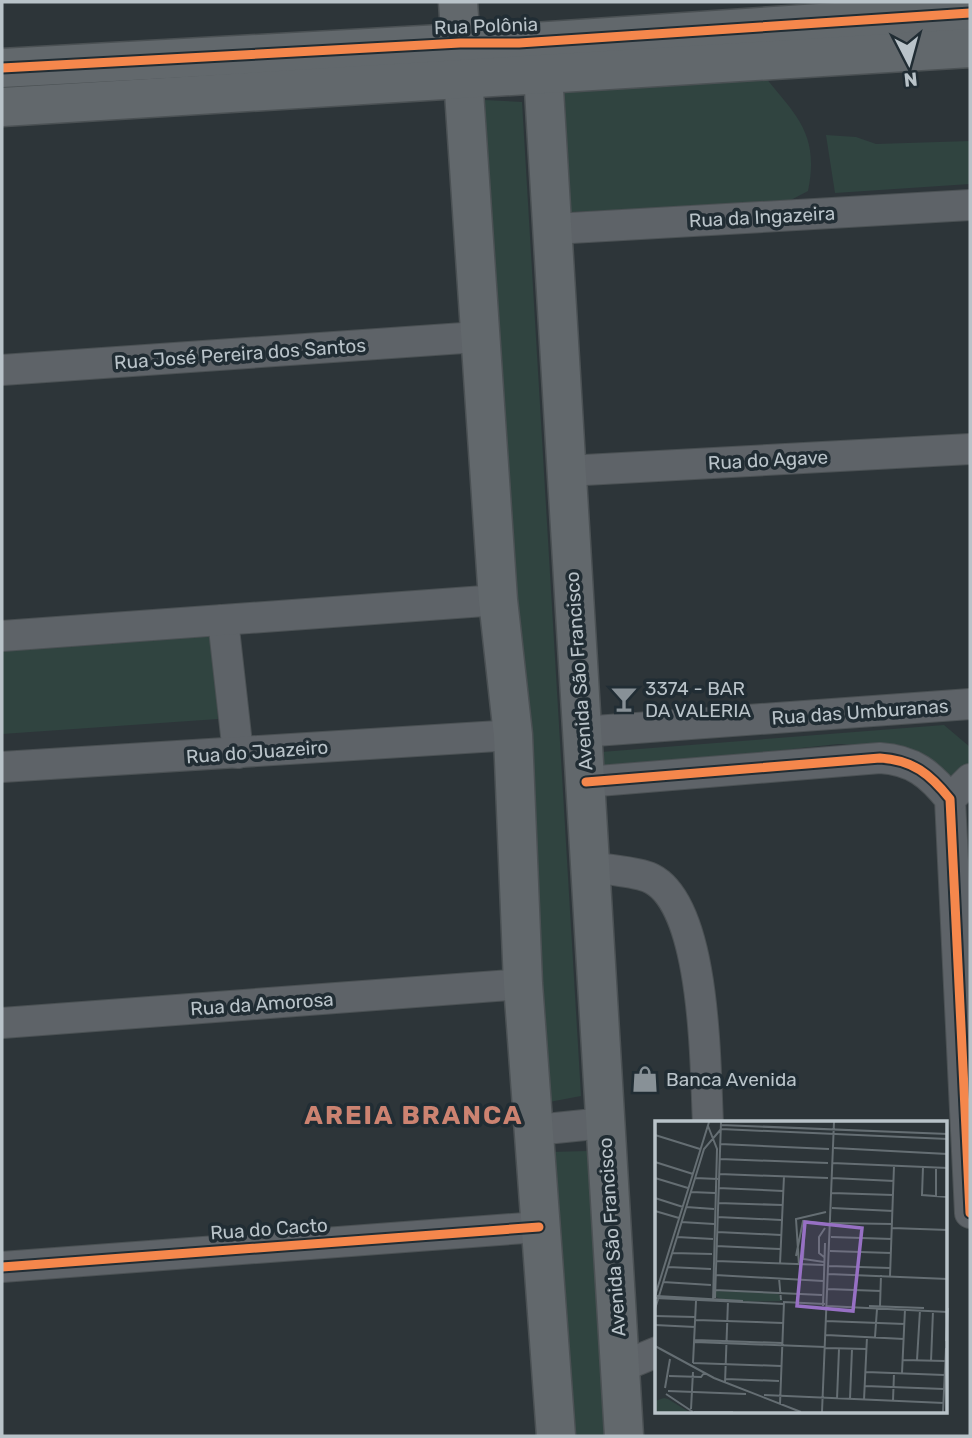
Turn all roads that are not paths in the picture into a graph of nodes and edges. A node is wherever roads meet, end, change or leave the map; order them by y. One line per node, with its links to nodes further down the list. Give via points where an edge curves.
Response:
1 (457, 2): 5 (main road)
2 (970, 13): 3 (main road, Rua Polônia)
3 (519, 43): 5 (main road, Rua Polônia); 7 (main road)
4 (970, 48): 7 (main road, Rua Polônia)
5 (462, 60): 6 (main road, Rua Polônia); 7 (main road, Rua Polônia); 8 (main road, Rua Polônia); 11 (main road)
6 (2, 68)
7 (543, 73): 10 (main road, Avenida São Francisco)
8 (2, 107)
9 (970, 205): 10 (street, Rua da Ingazeira)
10 (553, 229): 14 (main road, Avenida São Francisco)
11 (478, 337): 12 (street, Rua José Pereira dos Santos); 15 (main road)
12 (2, 370)
13 (970, 449): 14 (street, Rua do Agave)
14 (566, 471): 19 (main road, Avenida São Francisco)
15 (498, 600): 16 (street); 20 (main road)
16 (223, 620): 17 (street); 21 (street)
17 (2, 636)
18 (970, 704): 19 (street, Rua das Umburanas)
19 (581, 732): 23 (main road, Avenida São Francisco)
20 (513, 735): 21 (street, Rua do Juazeiro); 26 (main road)
21 (238, 753): 22 (street, Rua do Juazeiro)
22 (2, 768)
23 (586, 782): 24 (street, via 880,758 915,765); 25 (main road, Avenida São Francisco)
24 (960, 789): 31 (street)
25 (590, 867): 28 (street, via 650,878 674,901 690,933 701,1003); 29 (main road, Avenida São Francisco)
26 (523, 984): 27 (street, Rua da Amorosa); 30 (main road)
27 (2, 1023)
28 (708, 1121)
29 (604, 1122): 30 (street); 35 (main road, Avenida São Francisco)
30 (536, 1130): 32 (main road)
31 (970, 1213)
32 (539, 1227): 33 (street, Rua do Cacto); 36 (main road)
33 (2, 1267)
34 (655, 1353): 35 (street)
35 (621, 1367): 37 (main road, Avenida São Francisco)
36 (556, 1436)
37 (624, 1436)

